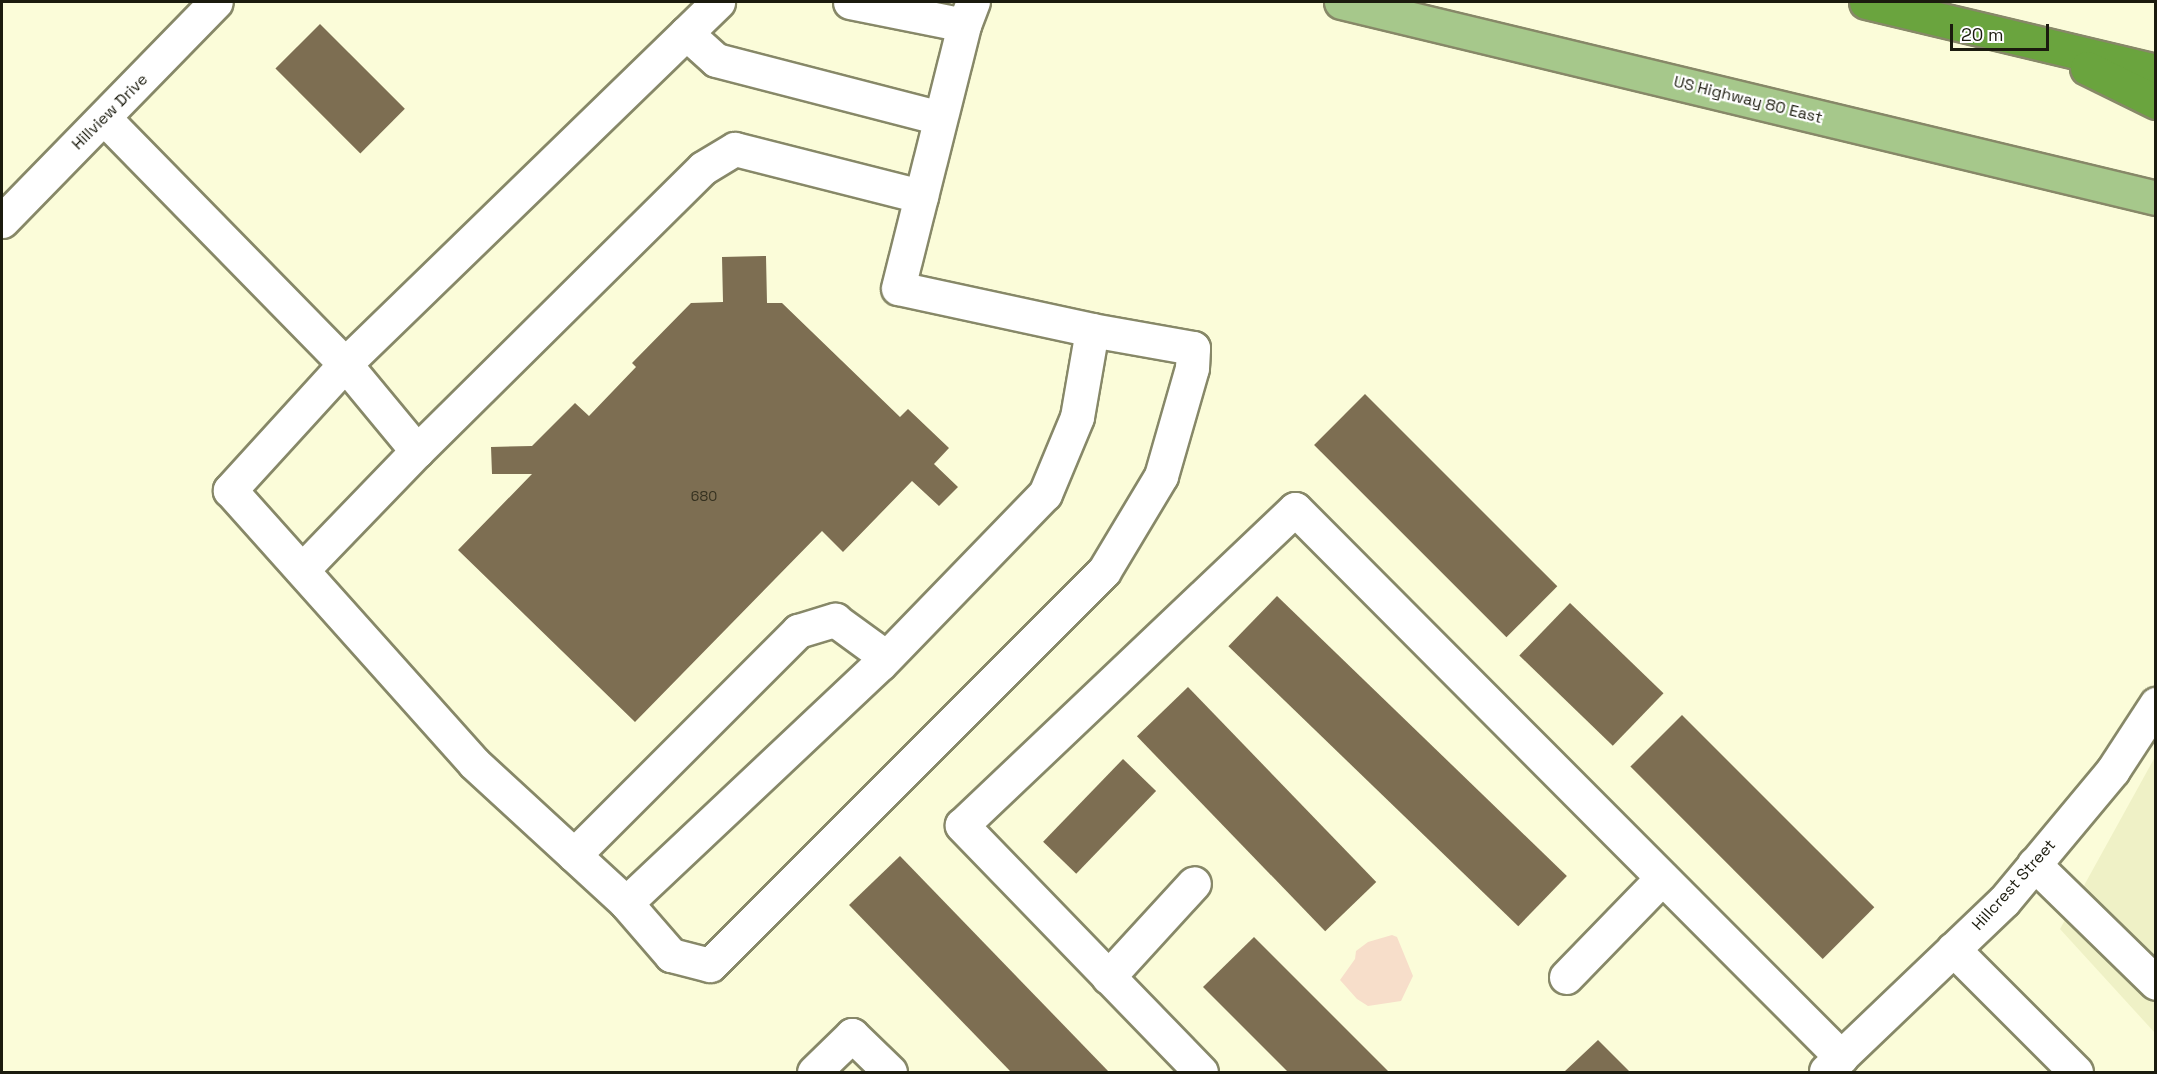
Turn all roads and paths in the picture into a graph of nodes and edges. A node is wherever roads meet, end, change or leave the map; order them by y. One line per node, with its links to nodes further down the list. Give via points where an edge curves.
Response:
1 (216, 2): 11 (street, Hillview Drive)
2 (718, 2): 7 (street)
3 (850, 2): 6 (street)
4 (1341, 2): 14 (main road, US Highway 80 East)
5 (1866, 2): 8 (highway)
6 (968, 13): 12 (street)
7 (686, 33): 12 (street, via 716,60); 17 (street)
8 (2031, 40): 9 (highway); 10 (highway)
9 (2156, 71)
10 (2156, 102)
11 (104, 118): 15 (street, Hillview Drive); 17 (street)
12 (940, 118): 13 (street)
13 (921, 196): 16 (street, via 898,288); 18 (street, via 735,149 703,168)
14 (2156, 198)
15 (2, 221)
16 (1092, 330): 20 (street, via 1077,417 1045,494); 26 (street, via 1193,348 1192,368 1161,476 1104,571 710,965 671,955)
17 (345, 364): 18 (street); 19 (street, via 230,490)
18 (417, 451): 19 (street)
19 (302, 570): 22 (street, via 474,763)
20 (886, 657): 22 (street, via 835,620 798,631); 26 (street)
21 (2156, 704): 23 (street, Hillcrest Street, via 2113,770)
22 (574, 855): 26 (street)
23 (2034, 864): 27 (street, Hillcrest Street, via 2004,901); 30 (street)
24 (1662, 878): 28 (street, via 1295,509 962,825); 29 (street); 31 (street)
25 (1194, 883): 28 (street)
26 (626, 903)
27 (1953, 949): 31 (street, Hillcrest Street); 35 (street)
28 (1108, 977): 34 (street)
29 (1566, 977)
30 (2156, 983)
31 (1833, 1065)
32 (814, 1072): 33 (street, via 852,1035)
33 (890, 1072)
34 (1201, 1072)
35 (2076, 1072)

